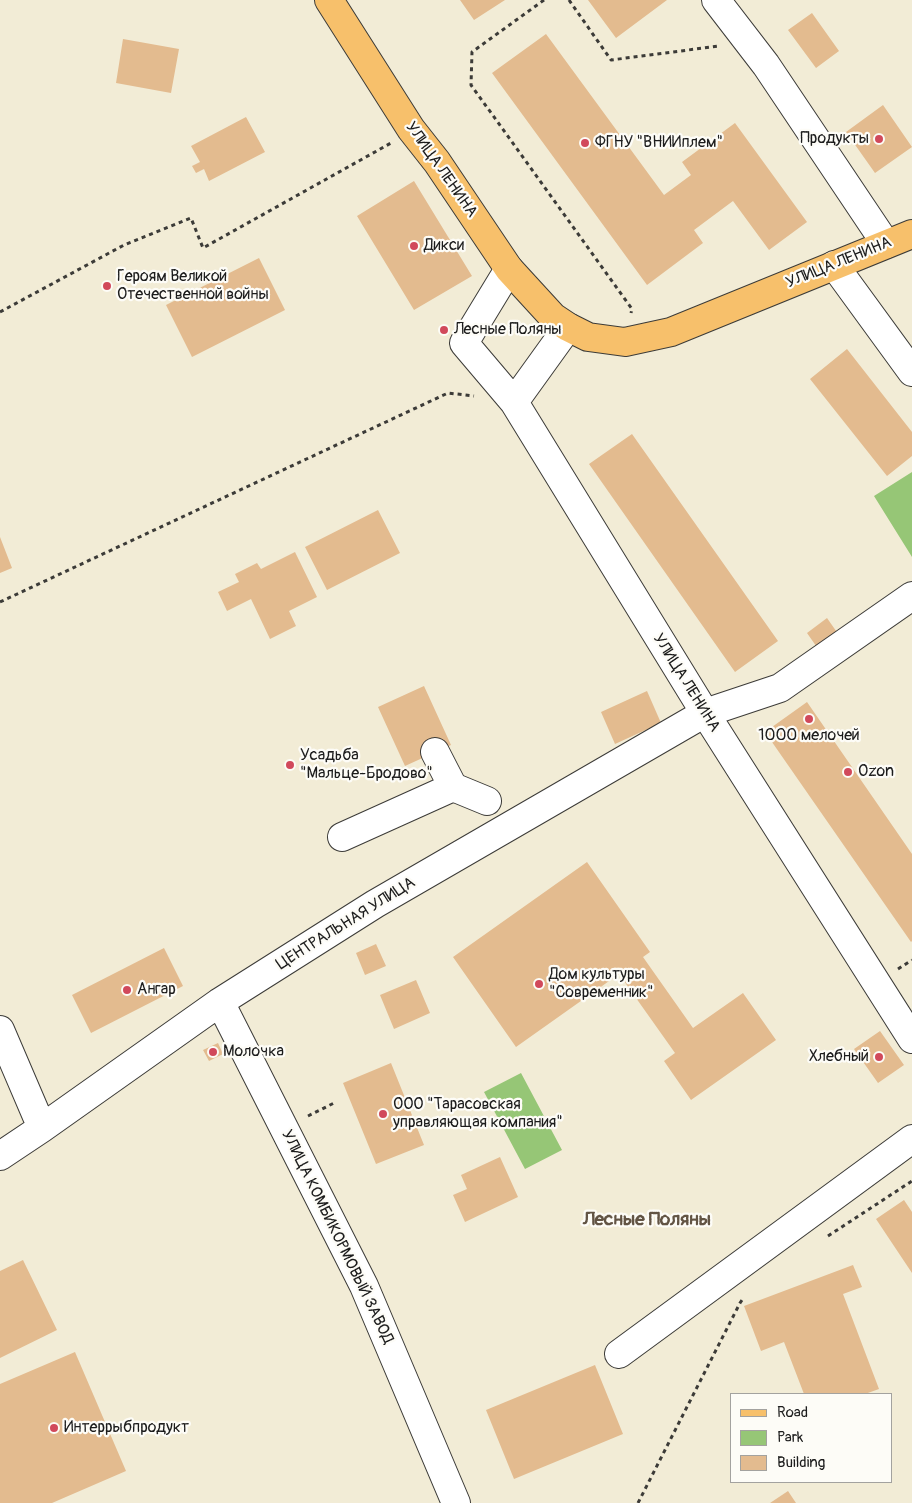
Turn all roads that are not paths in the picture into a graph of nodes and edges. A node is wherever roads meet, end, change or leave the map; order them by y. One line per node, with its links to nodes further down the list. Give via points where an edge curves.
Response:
1 (329, 0): 6 (main road, УЛИЦА ЛЕНИНА, via 411,129)
2 (716, 0): 4 (street, via 766,65)
3 (912, 234): 4 (main road, УЛИЦА ЛЕНИНА)
4 (886, 244): 5 (main road, УЛИЦА ЛЕНИНА)
5 (834, 266): 7 (main road, УЛИЦА ЛЕНИНА, via 671,332 625,342 588,337); 8 (street)
6 (509, 269): 7 (main road, УЛИЦА ЛЕНИНА, via 553,317); 9 (street, УЛИЦА ЛЕНИНА, via 464,342)
7 (568, 327): 9 (street)
8 (912, 372)
9 (514, 402): 11 (street, УЛИЦА ЛЕНИНА)
10 (912, 596): 11 (street, ЦЕНТРАЛЬНАЯ УЛИЦА, via 780,688)
11 (705, 713): 16 (street, ЦЕНТРАЛЬНАЯ УЛИЦА, via 375,904); 18 (street, УЛИЦА ЛЕНИНА)
12 (435, 752): 13 (street)
13 (453, 787): 14 (street); 15 (street)
14 (488, 801)
15 (342, 837)
16 (220, 1002): 19 (street, ЦЕНТРАЛЬНАЯ УЛИЦА); 23 (street, УЛИЦА КОМБИКОРМОВЫЙ ЗАВОД, via 364,1286)
17 (0, 1030): 19 (street)
18 (912, 1039)
19 (42, 1128): 21 (street, ЦЕНТРАЛЬНАЯ УЛИЦА)
20 (912, 1139): 22 (street)
21 (0, 1156)
22 (619, 1354)
23 (456, 1503)

